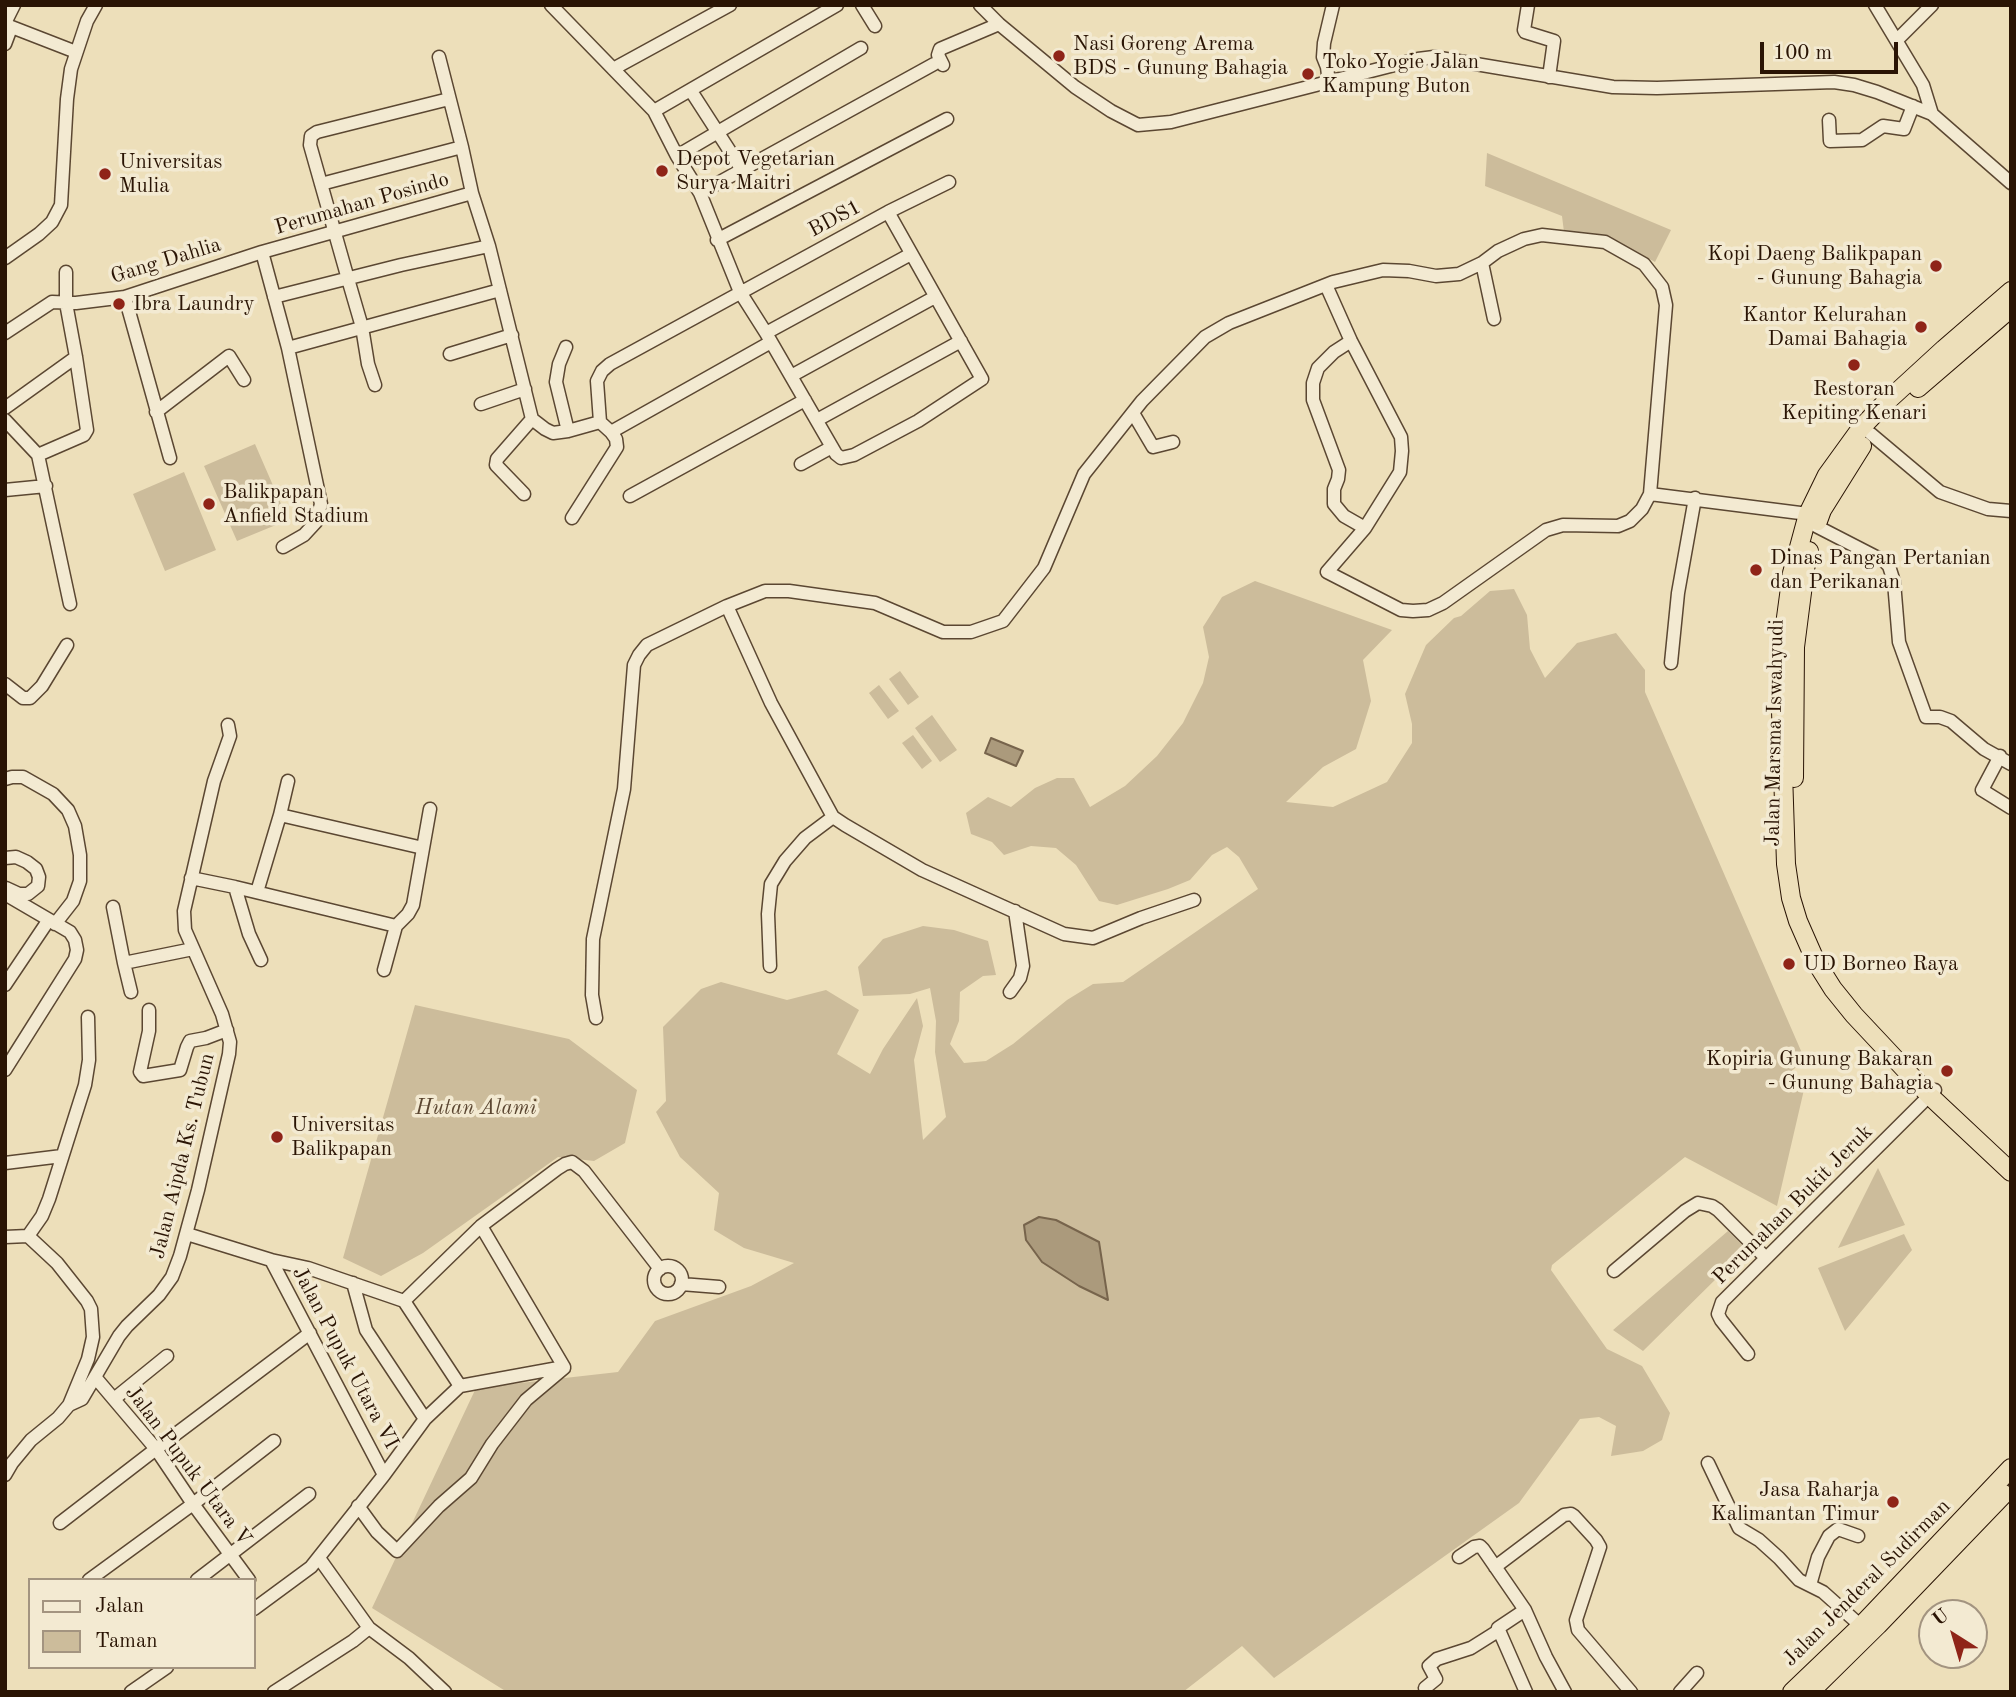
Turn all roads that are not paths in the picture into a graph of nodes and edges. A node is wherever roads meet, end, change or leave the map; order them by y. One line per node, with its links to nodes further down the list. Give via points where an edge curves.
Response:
1 (14, 5): 14 (street, via 6,21)
2 (96, 5): 18 (street)
3 (551, 5): 20 (street)
4 (730, 5): 20 (street)
5 (837, 5): 23 (street)
6 (862, 5): 13 (street)
7 (980, 5): 12 (street)
8 (1333, 5): 22 (street, via 1323,57)
9 (1528, 5): 21 (street, via 1525,32 1555,41)
10 (1875, 5): 15 (street)
11 (1932, 5): 15 (street)
12 (999, 24): 22 (street, via 1075,87 1138,125 1171,122); 33 (street, via 940,49 939,65)
13 (875, 26)
14 (11, 28): 16 (street); 18 (street)
15 (1897, 40): 27 (street, via 1923,85)
16 (5, 44)
17 (861, 48): 30 (street)
18 (76, 52): 45 (street, via 67,99 61,205 52,222)
19 (439, 57): 24 (street)
20 (613, 69): 26 (street)
21 (1549, 77): 22 (street, via 1434,57); 25 (street, via 1646,88 1834,82)
22 (1329, 83)
23 (691, 91): 26 (street); 30 (street)
24 (449, 99): 31 (street); 36 (street, via 317,132 310,145)
25 (1913, 106): 27 (street); 29 (street, via 1904,129 1882,126 1862,140 1830,141)
26 (654, 111): 32 (street)
27 (1932, 114): 35 (street)
28 (947, 119): 41 (street)
29 (1829, 120)
30 (718, 131): 32 (street); 33 (street)
31 (462, 147): 36 (street); 37 (street)
32 (677, 156): 38 (street)
33 (742, 170): 38 (street)
34 (949, 182): 39 (street, BDS1)
35 (2011, 183)
36 (321, 184): 40 (street)
37 (472, 193): 40 (street, Perumahan Posindo); 42 (street)
38 (700, 193): 41 (street)
39 (888, 212): 44 (street); 52 (street, BDS1)
40 (334, 231): 43 (street, Perumahan Posindo); 48 (street)
41 (717, 240): 52 (street)
42 (489, 246): 48 (street); 50 (street)
43 (262, 251): 53 (street, Gang Dahlia); 54 (street)
44 (911, 254): 55 (street); 62 (street)
45 (5, 258)
46 (1482, 263): 49 (street, via 1459,274 1383,270); 58 (street); 93 (street, via 1498,251 1542,235 1605,242 1644,264 1662,287 1666,305)
47 (66, 272): 56 (street)
48 (348, 279): 54 (street); 59 (street)
49 (1326, 285): 64 (street); 77 (street, via 1205,337)
50 (499, 290): 59 (street); 61 (street)
51 (2011, 291): 98 (highway, Jalan Marsma Iswahyudi, via 1861,428 1827,475)
52 (740, 292): 62 (street); 81 (street, BDS1, via 602,371 597,381)
53 (125, 297): 56 (street, Gang Dahlia); 76 (street)
54 (274, 297): 66 (street)
55 (935, 297): 63 (street); 69 (street)
56 (66, 303): 60 (street, Gang Dahlia, via 47,303); 68 (street)
57 (2011, 308): 84 (highway, Jalan Marsma Iswahyudi)
58 (1494, 319)
59 (362, 327): 66 (street); 71 (street)
60 (5, 333)
61 (512, 335): 67 (street); 72 (street)
62 (769, 337): 69 (street); 83 (street)
63 (961, 341): 79 (street); 86 (street, via 981,380 854,455 841,458)
64 (1352, 341): 99 (street, via 1401,437 1402,451 1400,472); 99 (street, via 1325,360 1315,374 1312,390 1339,470 1334,504)
65 (566, 347): 82 (street, via 556,382)
66 (288, 348): 100 (street, via 321,504 316,522)
67 (450, 354)
68 (76, 357): 75 (street); 87 (street, via 87,430)
69 (791, 376): 73 (street)
70 (244, 380): 76 (street, via 234,353)
71 (375, 385)
72 (525, 389): 74 (street); 78 (street)
73 (805, 400): 79 (street); 94 (street)
74 (481, 404)
75 (5, 408)
76 (156, 412): 88 (street)
77 (1133, 413): 85 (street, via 1153,447); 102 (street, via 1084,474 1044,568 1003,621 971,632 943,632 875,603 789,592 765,591)
78 (532, 419): 82 (street, via 553,433); 92 (street, via 496,465)
79 (817, 420): 86 (street)
80 (5, 421): 87 (street)
81 (600, 422): 82 (street); 83 (street)
82 (568, 431)
83 (611, 432): 97 (street, via 617,447)
84 (1871, 434): 96 (street, via 1940,492 1988,509); 98 (highway, Jalan Marsma Iswahyudi)
85 (1173, 442)
86 (832, 447): 89 (street)
87 (38, 455): 90 (street)
88 (170, 458)
89 (800, 464)
90 (46, 486): 91 (street); 101 (street)
91 (5, 490)
92 (524, 494)
93 (1650, 494): 95 (street); 99 (street, via 1642,509 1618,526 1563,525 1546,530 1428,610 1401,610 1327,572)
94 (631, 496)
95 (1695, 498): 98 (street); 104 (street)
96 (2011, 510)
97 (572, 518)
98 (1812, 520): 107 (street, via 1889,566 1899,642 1926,716 1951,722); 139 (highway, Jalan Marsma Iswahyudi, via 1792,573 1782,646 1784,841 1791,898 1809,948 1833,989)
99 (1365, 528)
100 (283, 547)
101 (70, 604)
102 (727, 606): 113 (street, via 771,703); 136 (street, via 647,645 634,666 624,789 593,939)
103 (66, 645): 105 (street, via 30,698)
104 (1671, 663)
105 (5, 684)
106 (228, 725): 116 (street, Jalan Aipda Ks. Tubun, via 230,736 214,781)
107 (2005, 760): 111 (street, via 1982,790)
108 (5, 779): 124 (street, via 23,777 53,794 75,826 80,881 73,901)
109 (288, 781): 112 (street)
110 (430, 808): 114 (street)
111 (2011, 808)
112 (280, 815): 114 (street); 119 (street)
113 (833, 817): 123 (street, via 922,870); 129 (street, via 805,838 771,884)
114 (424, 848): 125 (street, via 413,905)
115 (5, 858): 117 (street, via 27,862 39,877 28,894)
116 (191, 878): 118 (street); 126 (street, Jalan Aipda Ks. Tubun, via 183,921)
117 (5, 887)
118 (235, 887): 119 (street); 127 (street)
119 (257, 892): 125 (street)
120 (5, 894): 124 (street)
121 (1194, 900): 123 (street, via 1093,938 1065,934)
122 (113, 907): 128 (street)
123 (1015, 911): 133 (street, via 1023,965)
124 (52, 923): 131 (street); 138 (street, via 70,932 77,950 75,959)
125 (396, 926): 130 (street)
126 (192, 950): 128 (street); 137 (street, Jalan Aipda Ks. Tubun)
127 (261, 960)
128 (124, 962): 132 (street)
129 (770, 966)
130 (384, 970)
131 (5, 985)
132 (131, 992)
133 (1010, 992)
134 (149, 1010): 137 (street, via 141,1075 179,1071 190,1041)
135 (88, 1017): 140 (street, via 85,1084)
136 (596, 1018)
137 (227, 1030): 145 (street, Jalan Aipda Ks. Tubun, via 229,1054)
138 (5, 1070)
139 (1933, 1093): 141 (highway, Jalan Marsma Iswahyudi); 143 (highway, Jalan Marsma Iswahyudi); 148 (street, Perumahan Bukit Jeruk)
140 (62, 1156): 142 (street); 146 (street, via 41,1216)
141 (2011, 1160)
142 (5, 1163)
143 (2011, 1172)
144 (481, 1226): 150 (street, via 572,1162 584,1171); 155 (street); 159 (street)
145 (187, 1234): 149 (street); 160 (street, Jalan Aipda Ks. Tubun, via 167,1285 127,1326)
146 (28, 1236): 147 (street); 163 (street, via 57,1263 91,1309 93,1337 88,1359)
147 (5, 1237)
148 (1766, 1258): 151 (street, via 1718,1210 1698,1203); 157 (street, Perumahan Bukit Jeruk, via 1719,1308 1721,1320)
149 (271, 1260): 152 (street); 156 (street, Jalan Pupuk Utara VI)
150 (660, 1269): 153 (street, via 677,1269); 153 (street, via 654,1280 660,1291 672,1293)
151 (1614, 1271)
152 (353, 1283): 155 (street); 164 (street, via 366,1331)
153 (681, 1284): 154 (street)
154 (719, 1287)
155 (404, 1301): 161 (street)
156 (310, 1333): 166 (street); 170 (street, Jalan Pupuk Utara VI)
157 (1748, 1354)
158 (167, 1356): 162 (street)
159 (564, 1367): 161 (street); 174 (street, via 526,1400 471,1478 397,1551)
160 (95, 1377): 162 (street, Jalan Pupuk Utara V); 163 (street, Jalan Aipda Ks. Tubun, via 82,1399)
161 (460, 1386): 164 (street)
162 (114, 1399): 166 (street, Jalan Pupuk Utara V)
163 (69, 1405): 169 (street, Jalan Aipda Ks. Tubun, via 32,1440)
164 (425, 1419): 170 (street)
165 (274, 1441): 173 (street)
166 (156, 1448): 173 (street, Jalan Pupuk Utara V); 176 (street)
167 (1708, 1462): 185 (street, via 1739,1528)
168 (2011, 1468): 175 (highway)
169 (5, 1475)
170 (384, 1475): 174 (street)
171 (2011, 1486): 175 (highway)
172 (309, 1494): 178 (street)
173 (193, 1504): 178 (street, Jalan Pupuk Utara V); 182 (street)
174 (358, 1507): 179 (street)
175 (1978, 1513): 188 (highway, Jalan Jenderal Sudirman); 202 (highway, Jalan Jenderal Sudirman)
176 (60, 1524)
177 (1858, 1536): 185 (street, via 1839,1529 1829,1536)
178 (230, 1555): 183 (street); 184 (street, Jalan Pupuk Utara V)
179 (319, 1558): 186 (street); 189 (street)
180 (1459, 1558): 181 (street, via 1480,1546)
181 (1495, 1567): 187 (street); 199 (street, via 1564,1515 1574,1516 1600,1547 1576,1625)
182 (92, 1578)
183 (200, 1578)
184 (247, 1578)
185 (1810, 1585): 188 (street)
186 (259, 1605)
187 (1525, 1610): 190 (street); 198 (street)
188 (1861, 1626): 201 (highway, Jalan Jenderal Sudirman)
189 (369, 1628): 195 (street); 196 (street)
190 (1498, 1631): 193 (street, via 1471,1648 1437,1659 1429,1666 1436,1679); 197 (street)
191 (164, 1669): 194 (street)
192 (1697, 1673): 200 (street)
193 (1425, 1688)
194 (131, 1692)
195 (274, 1692)
196 (445, 1692)
197 (1525, 1692)
198 (1565, 1692)
199 (1631, 1692)
200 (1681, 1692)
201 (1792, 1692)
202 (1810, 1692)

